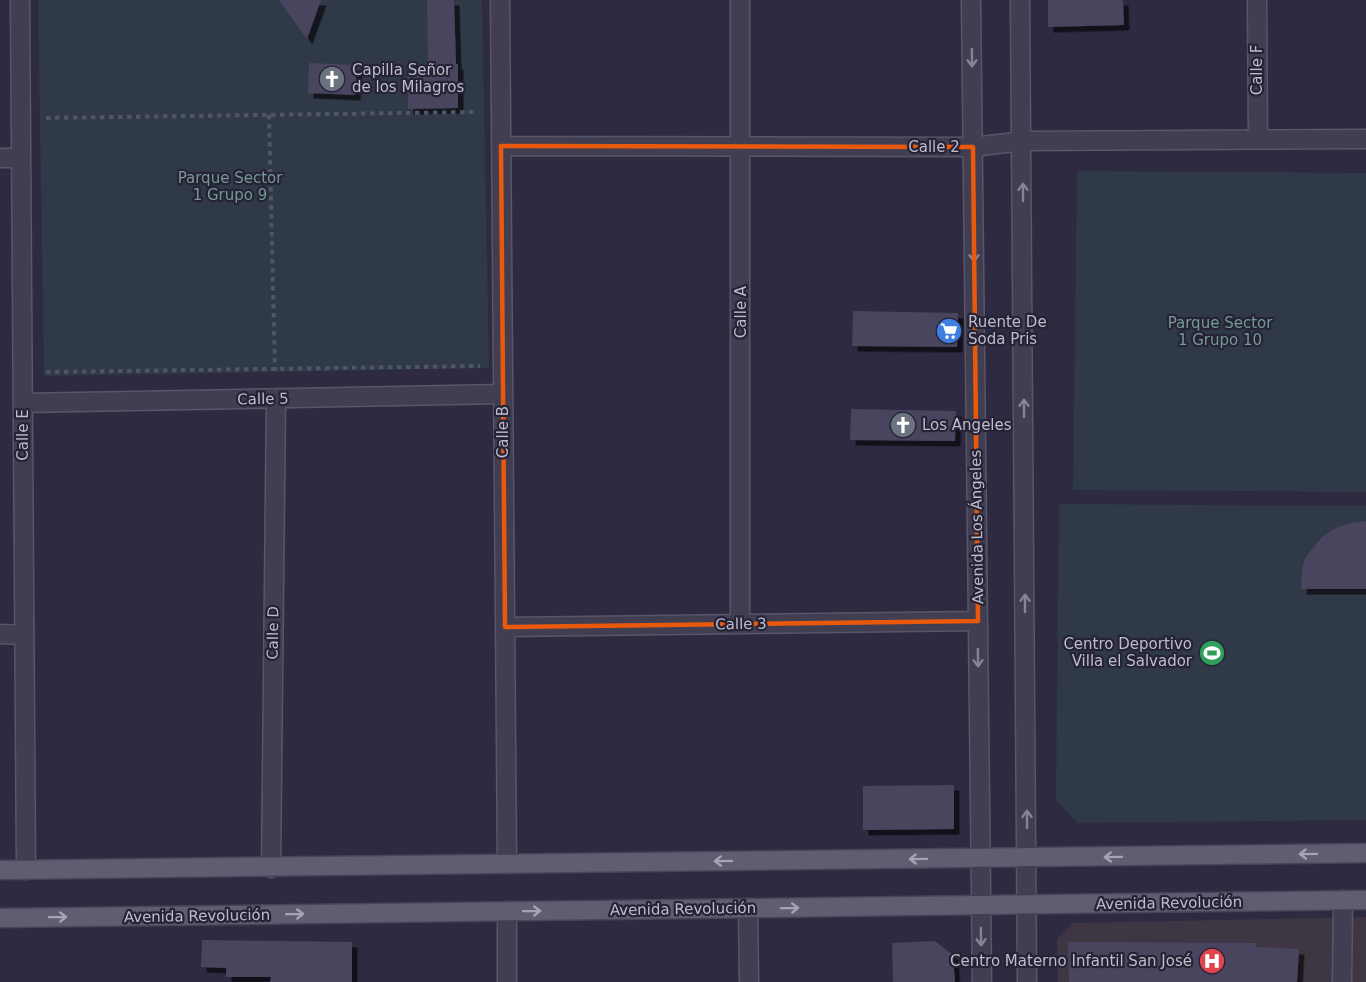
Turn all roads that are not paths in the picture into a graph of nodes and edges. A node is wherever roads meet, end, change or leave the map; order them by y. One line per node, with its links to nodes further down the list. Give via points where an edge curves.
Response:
1 (20, 0): 14 (street, Calle E)
2 (500, 0): 10 (street, Calle B)
3 (740, 0): 11 (street, Calle A)
4 (971, 0): 12 (street, Avenida Los Ángeles, one-way to 12)
5 (1020, 0): 9 (street)
6 (1257, 0): 7 (street, Calle F)
7 (1258, 140): 8 (street, Calle 2); 9 (street, Calle 2)
8 (1366, 140)
9 (1023, 141): 12 (street, Calle 2); 25 (street, one-way to 9)
10 (501, 146): 11 (street, Calle 2); 15 (street, Calle B)
11 (742, 146): 12 (street, Calle 2); 19 (street, Calle A)
12 (973, 147): 18 (street, Avenida Los Ángeles, one-way to 18)
13 (0, 158): 14 (street)
14 (21, 158): 17 (street, Calle E)
15 (503, 394): 16 (street, Calle 5); 20 (street, Calle B)
16 (276, 399): 17 (street, Calle 5); 27 (street, Calle D)
17 (23, 403): 22 (street, Calle E)
18 (978, 621): 19 (street, Calle 3); 24 (street, Avenida Los Ángeles, one-way to 24)
19 (740, 624): 20 (street, Calle 3)
20 (505, 627): 26 (street, Calle B)
21 (0, 634): 22 (street)
22 (24, 635): 29 (street, Calle E)
23 (1366, 854): 25 (main road, one-way to 25)
24 (980, 858): 25 (main road); 26 (main road, one-way to 26); 32 (street, Avenida Los Ángeles)
25 (1027, 858): 33 (street)
26 (507, 864): 27 (main road)
27 (271, 867): 29 (main road)
28 (0, 870): 29 (main road)
29 (26, 870)
30 (1343, 900): 31 (main road, Avenida Revolución); 33 (main road, Avenida Revolución); 41 (street)
31 (1366, 900)
32 (981, 905): 33 (main road, Avenida Revolución); 34 (main road, Avenida Revolución, one-way to 32); 39 (street, Avenida Los Ángeles, one-way to 39)
33 (1026, 905): 40 (street)
34 (748, 908): 35 (main road, Avenida Revolución, one-way to 34); 38 (street)
35 (507, 911): 36 (main road, Avenida Revolución, one-way to 35); 37 (street)
36 (0, 918)
37 (507, 982)
38 (748, 982)
39 (982, 982)
40 (1027, 982)
41 (1341, 982)

